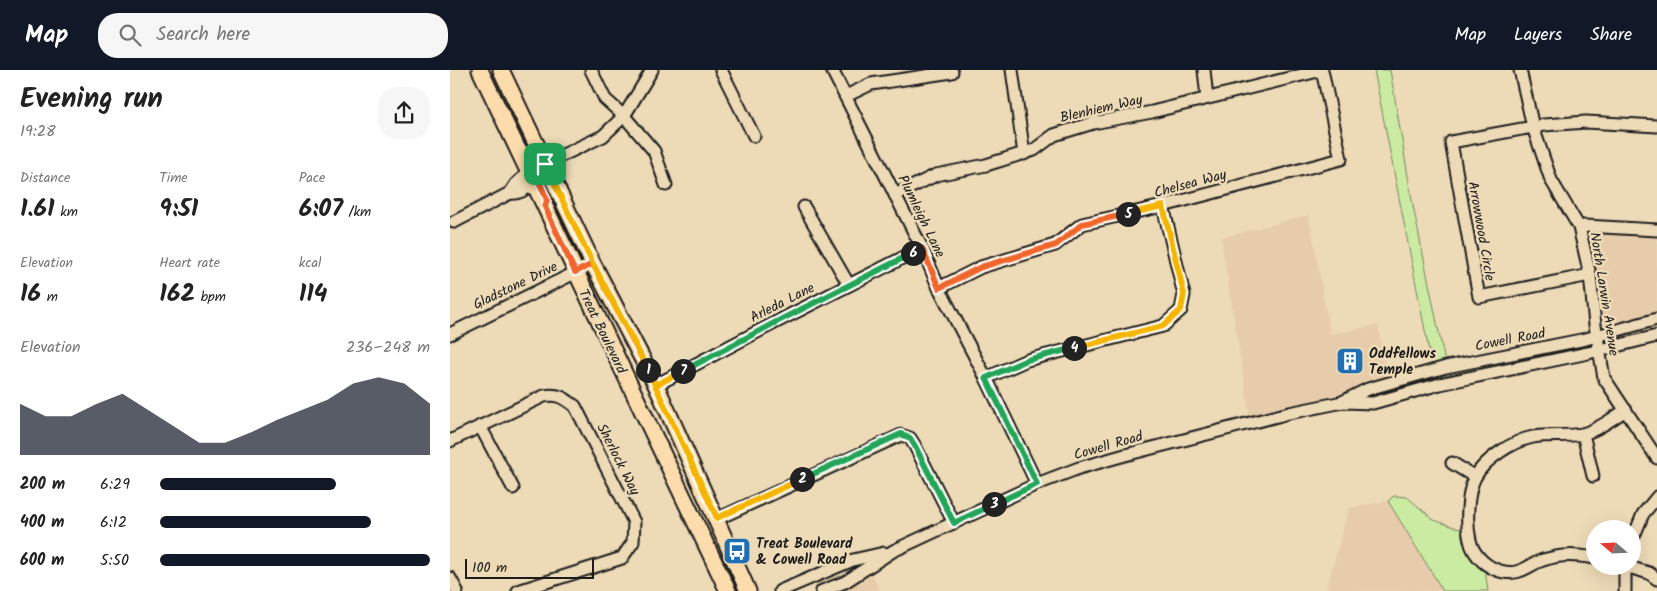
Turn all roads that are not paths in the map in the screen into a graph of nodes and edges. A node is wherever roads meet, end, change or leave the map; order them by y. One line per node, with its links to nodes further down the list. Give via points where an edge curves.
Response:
1 (480, 70): 12 (main road, Treat Boulevard)
2 (501, 70): 20 (main road, Treat Boulevard)
3 (591, 70): 15 (street, via 605,99)
4 (652, 70): 15 (street)
5 (722, 70): 18 (street)
6 (832, 70): 13 (street, Plumleigh Lane)
7 (1012, 70): 19 (street)
8 (1204, 70): 14 (street)
9 (1322, 70): 14 (street, Blenhiem Way); 24 (street, Chelsea Way, via 1340,159)
10 (1520, 70): 17 (street, North Larwin Avenue)
11 (952, 72): 13 (street, via 870,84)
12 (490, 93): 20 (street, via 499,98 526,158 538,165); 21 (main road, Treat Boulevard)
13 (846, 96): 23 (street, Plumleigh Lane)
14 (1207, 98): 19 (street, Blenhiem Way, via 1062,132)
15 (624, 116): 20 (street, via 603,136); 22 (street, via 654,151)
16 (1657, 126): 17 (street, via 1586,122)
17 (1533, 127): 28 (street, North Larwin Avenue, via 1551,180); 33 (street, Arrowwood Circle, via 1451,142 1479,297)
18 (754, 136)
19 (1024, 154): 23 (street, Blenhiem Way, via 936,175)
20 (545, 164): 25 (street, via 538,179 547,200); 31 (main road, Treat Boulevard)
21 (532, 177): 25 (main road, Treat Boulevard); 27 (street, via 516,184 510,193)
22 (666, 185)
23 (895, 196): 30 (street, Plumleigh Lane)
24 (1163, 206): 35 (street, Chelsea Way, via 1082,224 1056,245 981,267); 41 (street, via 1184,294 1181,310 1163,326 1027,360)
25 (545, 207): 32 (main road, Treat Boulevard)
26 (804, 207): 34 (street)
27 (454, 222)
28 (1579, 227): 29 (street); 33 (street, North Larwin Avenue)
29 (1657, 230)
30 (922, 248): 34 (street, Arleda Lane); 35 (street, Plumleigh Lane)
31 (593, 264): 32 (street, Gladstone Drive); 42 (main road, Treat Boulevard)
32 (575, 272): 37 (street, Gladstone Drive); 66 (main road, Treat Boulevard)
33 (1590, 275): 38 (street, North Larwin Avenue)
34 (849, 285): 42 (street, Arleda Lane)
35 (939, 288): 41 (street, Plumleigh Lane)
36 (1657, 319): 38 (street, Cowell Road)
37 (450, 334)
38 (1597, 336): 40 (street, North Larwin Avenue); 43 (street, Cowell Road, via 1446,367 1368,389)
39 (1657, 336): 40 (street, Cowell Road)
40 (1599, 351): 43 (street, Cowell Road, via 1440,384 1373,403); 44 (street, North Larwin Avenue, via 1604,378)
41 (986, 378): 52 (street, Plumleigh Lane)
42 (656, 385): 55 (main road, Treat Boulevard)
43 (1343, 402): 52 (street, Cowell Road, via 1125,455)
44 (1626, 410): 46 (street); 48 (street, North Larwin Avenue)
45 (480, 426): 47 (street); 53 (street); 65 (street, Sherlock Way, via 544,396 562,396 575,406 634,522 633,542 622,558)
46 (1583, 434): 50 (street); 51 (street, via 1533,437 1515,443 1487,462)
47 (450, 441)
48 (1657, 458)
49 (1452, 463): 51 (street)
50 (1593, 476)
51 (1475, 477): 59 (street, via 1466,525 1471,548 1484,564 1504,572 1522,572 1541,561 1568,554)
52 (1037, 484): 57 (street, Cowell Road)
53 (513, 488)
54 (1657, 497): 56 (street)
55 (717, 518): 57 (street, via 901,434 910,438 915,446); 67 (main road, Treat Boulevard)
56 (1641, 520)
57 (954, 523): 58 (street, Cowell Road)
58 (893, 551): 68 (street, Cowell Road, via 853,560); 69 (street, Cowell Road, via 845,582)
59 (1586, 557)
60 (1641, 571): 63 (street)
61 (1625, 575): 70 (street)
62 (450, 578): 64 (street)
63 (1657, 579)
64 (457, 591)
65 (518, 591)
66 (728, 591)
67 (748, 591)
68 (780, 591)
69 (822, 591)
70 (1624, 591)

